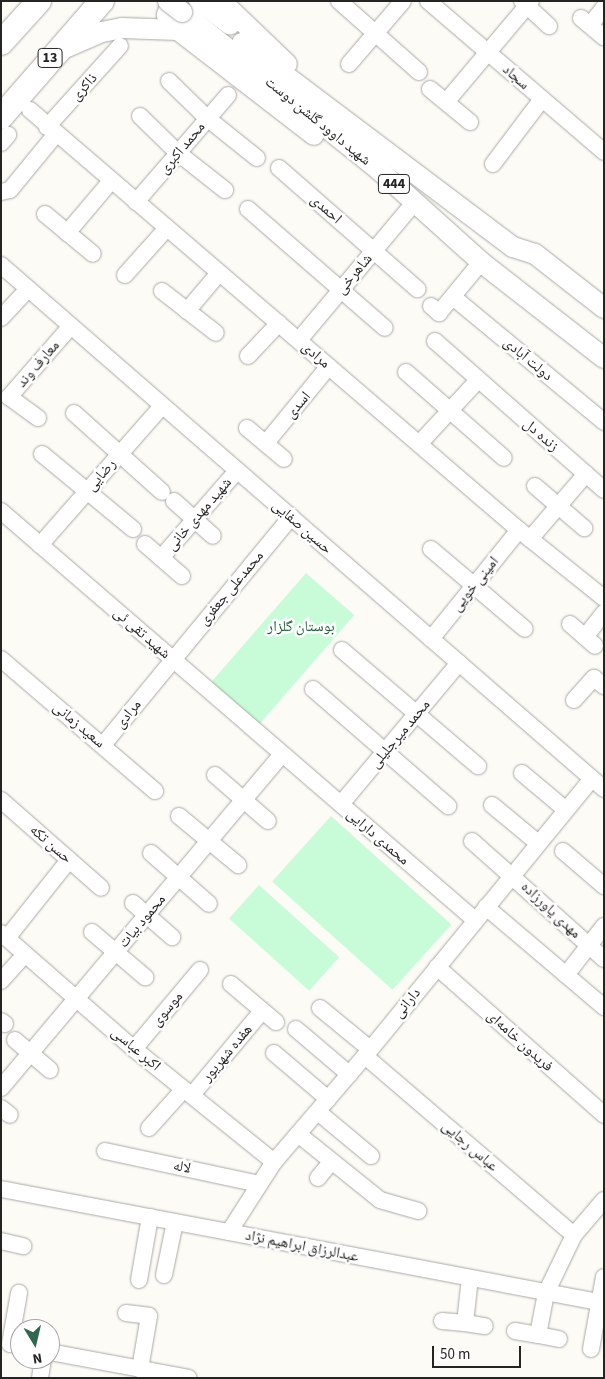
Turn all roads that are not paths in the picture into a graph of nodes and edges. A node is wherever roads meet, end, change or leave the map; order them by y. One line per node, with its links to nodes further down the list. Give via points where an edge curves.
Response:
1 (39, 1): 14 (highway)
2 (102, 1): 16 (highway, 13)
3 (221, 1): 10 (main road)
4 (339, 1): 12 (street)
5 (403, 1): 12 (street)
6 (435, 3): 17 (street, سجاد)
7 (527, 3): 11 (street); 17 (street)
8 (183, 7): 16 (main road, via 102,32); 18 (main road); 42 (main road); 48 (main road, شهید داوود گلشن دوست / 444, via 513,247); 49 (main road, شهید داوود گلشن دوست / 444, via 380,170)
9 (604, 8): 13 (street, via 586,21)
10 (232, 9): 18 (main road)
11 (549, 26)
12 (375, 33): 19 (street); 20 (street)
13 (604, 37)
14 (1, 43)
15 (120, 46): 30 (street, ذاکری)
16 (56, 52): 31 (highway, 13)
17 (488, 53): 24 (street, سجاد); 25 (street)
18 (282, 59): 48 (main road, via 468,198)
19 (349, 64)
20 (419, 72)
21 (169, 81): 28 (street)
22 (430, 89): 25 (street)
23 (228, 95): 28 (street, محمد اکبری)
24 (542, 100): 32 (street, سجاد); 35 (street)
25 (446, 102): 29 (street)
26 (30, 110): 30 (street, مرادی)
27 (140, 116): 33 (street)
28 (207, 118): 33 (street, محمد اکبری); 34 (street)
29 (470, 122)
30 (52, 131): 37 (street, مرادی); 39 (street, ذاکری)
31 (4, 132)
32 (604, 152)
33 (178, 153): 38 (street); 40 (street, محمد اکبری)
34 (257, 158)
35 (493, 164)
36 (279, 168): 46 (street, احمدی)
37 (111, 181): 40 (street, مرادی); 45 (street)
38 (225, 190)
39 (6, 191)
40 (136, 202): 44 (street, مرادی)
41 (248, 209): 55 (street)
42 (409, 209): 46 (street, شاهرخی); 49 (main road)
43 (45, 214): 45 (street)
44 (167, 228): 51 (street, مرادی); 52 (street)
45 (67, 233): 47 (street)
46 (374, 250): 54 (street, احمدی); 55 (street, شاهرخی)
47 (93, 254)
48 (535, 254): 59 (main road, شهید داوود گلشن دوست / 444)
49 (481, 262): 57 (street); 69 (main road, شهید داوود گلشن دوست / 444)
50 (1, 265): 53 (street, حسین صفایی)
51 (219, 273): 60 (street); 62 (street, مرادی)
52 (124, 275)
53 (28, 289): 61 (street); 63 (street, حسین صفایی)
54 (417, 289)
55 (342, 290): 64 (street); 66 (street, شاهرخی)
56 (162, 291): 60 (street)
57 (453, 297): 58 (street, via 439,313); 77 (street, دولت آبادی)
58 (431, 306)
59 (604, 308)
60 (187, 311): 65 (street)
61 (1, 318)
62 (279, 323): 66 (street, مرادی); 68 (street)
63 (71, 326): 73 (street, حسین صفایی); 76 (street, معارف وند, via 9,397)
64 (385, 328)
65 (216, 333)
66 (299, 340): 70 (street, مرادی)
67 (435, 341): 72 (street, زنده دل)
68 (248, 356)
69 (604, 358)
70 (329, 366): 79 (street, اسدی); 80 (street, مرادی)
71 (406, 372): 74 (street)
72 (478, 380): 74 (street); 86 (street, زنده دل)
73 (162, 406): 82 (street, رضایی); 85 (street, حسین صفایی)
74 (449, 411): 80 (street); 83 (street)
75 (74, 414): 82 (street)
76 (38, 418)
77 (604, 422)
78 (247, 428): 79 (street)
79 (266, 443): 84 (street)
80 (419, 444): 96 (street, مرادی)
81 (42, 454): 89 (street)
82 (119, 454): 89 (street, رضایی); 93 (street)
83 (504, 458)
84 (284, 459)
85 (237, 471): 92 (street, حسین صفایی); 93 (street, شهید مهدی خانی)
86 (586, 474): 88 (street, زنده دل); 90 (street, امینی خویی)
87 (535, 486): 90 (street)
88 (604, 490)
89 (87, 491): 95 (street); 99 (street, رضایی)
90 (558, 506): 94 (street); 96 (street, امینی خویی)
91 (1, 511): 99 (street, شهید تقی ئی)
92 (291, 517): 108 (street, حسین صفایی); 111 (street, محمدعلی جعفری)
93 (195, 519): 97 (street); 101 (street, شهید مهدی خانی)
94 (584, 528)
95 (133, 529)
96 (525, 534): 103 (street, امینی خویی); 104 (street, مرادی)
97 (213, 536)
98 (145, 544): 101 (street)
99 (40, 545): 111 (street, شهید تقی ئی)
100 (431, 549): 103 (street)
101 (161, 558): 102 (street)
102 (182, 576)
103 (473, 586): 107 (street); 108 (street, امینی خویی)
104 (601, 591)
105 (604, 613): 106 (street, via 590,641)
106 (570, 624)
107 (525, 629)
108 (430, 638): 112 (street, حسین صفایی)
109 (342, 650): 116 (street)
110 (1, 659): 117 (street, سعید زمانی)
111 (172, 659): 117 (street, مرادی); 119 (street, شهید تقی ئی)
112 (459, 663): 116 (street, محمد میرجلیلی); 123 (street, حسین صفایی)
113 (604, 686): 115 (street, via 594,678)
114 (313, 689): 118 (street)
115 (574, 700)
116 (418, 712): 118 (street, محمد میرجلیلی); 120 (street)
117 (103, 745): 124 (street, سعید زمانی)
118 (386, 751): 127 (street, محمد میرجلیلی); 129 (street)
119 (282, 754): 126 (street, محمود بیات); 127 (street, محمدی دارایی)
120 (478, 766)
121 (522, 773): 130 (street)
122 (215, 775): 126 (street)
123 (598, 784): 130 (street, دارانی)
124 (155, 791)
125 (1, 800): 138 (street, حسن تکه)
126 (244, 800): 132 (street); 133 (street, محمود بیات)
127 (341, 804): 148 (street, محمدی دارایی)
128 (492, 805): 135 (street)
129 (448, 806)
130 (566, 810): 135 (street, دارانی)
131 (179, 816): 133 (street)
132 (268, 821)
133 (209, 841): 139 (street); 141 (street, محمود بیات)
134 (472, 841): 140 (street, مهدی یاورزاده)
135 (538, 843): 140 (street, دارانی)
136 (563, 851): 142 (street)
137 (151, 854): 141 (street)
138 (69, 860): 143 (street, حسن تکه); 151 (street)
139 (238, 865)
140 (513, 874): 146 (street, دارانی); 153 (street, مهدی یاورزاده)
141 (178, 877): 145 (street); 147 (street, محمود بیات)
142 (604, 886)
143 (101, 888)
144 (132, 903): 147 (street)
145 (209, 904)
146 (486, 907): 148 (street, دارانی); 159 (street)
147 (147, 915): 152 (street); 154 (street, محمود بیات)
148 (475, 920): 157 (street, دارانی)
149 (604, 926): 153 (street)
150 (92, 932): 154 (street)
151 (4, 936): 155 (street, اکبر عباسی)
152 (172, 937)
153 (589, 945): 156 (street, مهدی یاورزاده); 159 (street)
154 (115, 953): 160 (street); 163 (street, محمود بیات)
155 (25, 954): 161 (street); 163 (street, اکبر عباسی)
156 (604, 959)
157 (437, 966): 173 (street, دارانی); 180 (street, فریدون خامه‌ای)
158 (200, 970): 170 (street, موسوی)
159 (566, 975): 164 (street)
160 (145, 977)
161 (1, 981)
162 (231, 984): 166 (street, هفده شهریور)
163 (76, 999): 170 (street, اکبر عباسی); 171 (street, محمود بیات)
164 (604, 1007)
165 (320, 1008): 173 (street, عباس رجایی)
166 (262, 1011): 167 (street, هفده شهریور); 177 (street, هفده شهریور)
167 (276, 1022)
168 (296, 1029): 175 (street)
169 (15, 1040): 171 (street)
170 (134, 1049): 177 (street, اکبر عباسی)
171 (30, 1053): 174 (street); 176 (street, محمود بیات)
172 (274, 1053): 178 (street)
173 (368, 1053): 175 (street, دارانی); 195 (street, عباس رجایی)
174 (50, 1070)
175 (349, 1074): 178 (street, دارانی)
176 (1, 1088)
177 (188, 1092): 181 (street, هفده شهریور); 185 (street, اکبر عباسی)
178 (328, 1099): 179 (street, دارانی)
179 (318, 1112): 182 (street, دارانی); 184 (street)
180 (604, 1115)
181 (149, 1128)
182 (298, 1134): 185 (street, دارانی); 186 (street)
183 (105, 1151): 188 (street, لاله)
184 (371, 1156)
185 (274, 1162): 188 (street, دارانی)
186 (331, 1162): 187 (street); 191 (street, via 380,1200)
187 (318, 1178)
188 (259, 1184): 194 (street, دارانی)
189 (1, 1189): 192 (street, عبدالرزاق ابراهیم نژاد)
190 (604, 1200): 195 (street)
191 (418, 1211)
192 (150, 1217): 193 (street, عبدالرزاق ابراهیم نژاد); 201 (street)
193 (175, 1222): 194 (street, عبدالرزاق ابراهیم نژاد); 198 (street)
194 (229, 1232): 200 (street, عبدالرزاق ابراهیم نژاد)
195 (574, 1235): 203 (street)
196 (1, 1241): 197 (street)
197 (23, 1246)
198 (164, 1275)
199 (604, 1277): 204 (street)
200 (470, 1278): 203 (street, عبدالرزاق ابراهیم نژاد); 208 (street)
201 (139, 1280)
202 (19, 1293): 206 (street)
203 (546, 1293): 204 (street, عبدالرزاق ابراهیم نژاد); 211 (street)
204 (602, 1303): 213 (street)
205 (126, 1313): 215 (street, via 149,1316)
206 (14, 1319)
207 (442, 1321): 208 (street)
208 (465, 1323): 209 (street)
209 (485, 1326)
210 (515, 1331): 211 (street)
211 (538, 1335): 212 (street)
212 (559, 1339)
213 (591, 1349)
214 (60, 1354): 215 (street)
215 (140, 1369): 216 (street)
216 (189, 1378)

